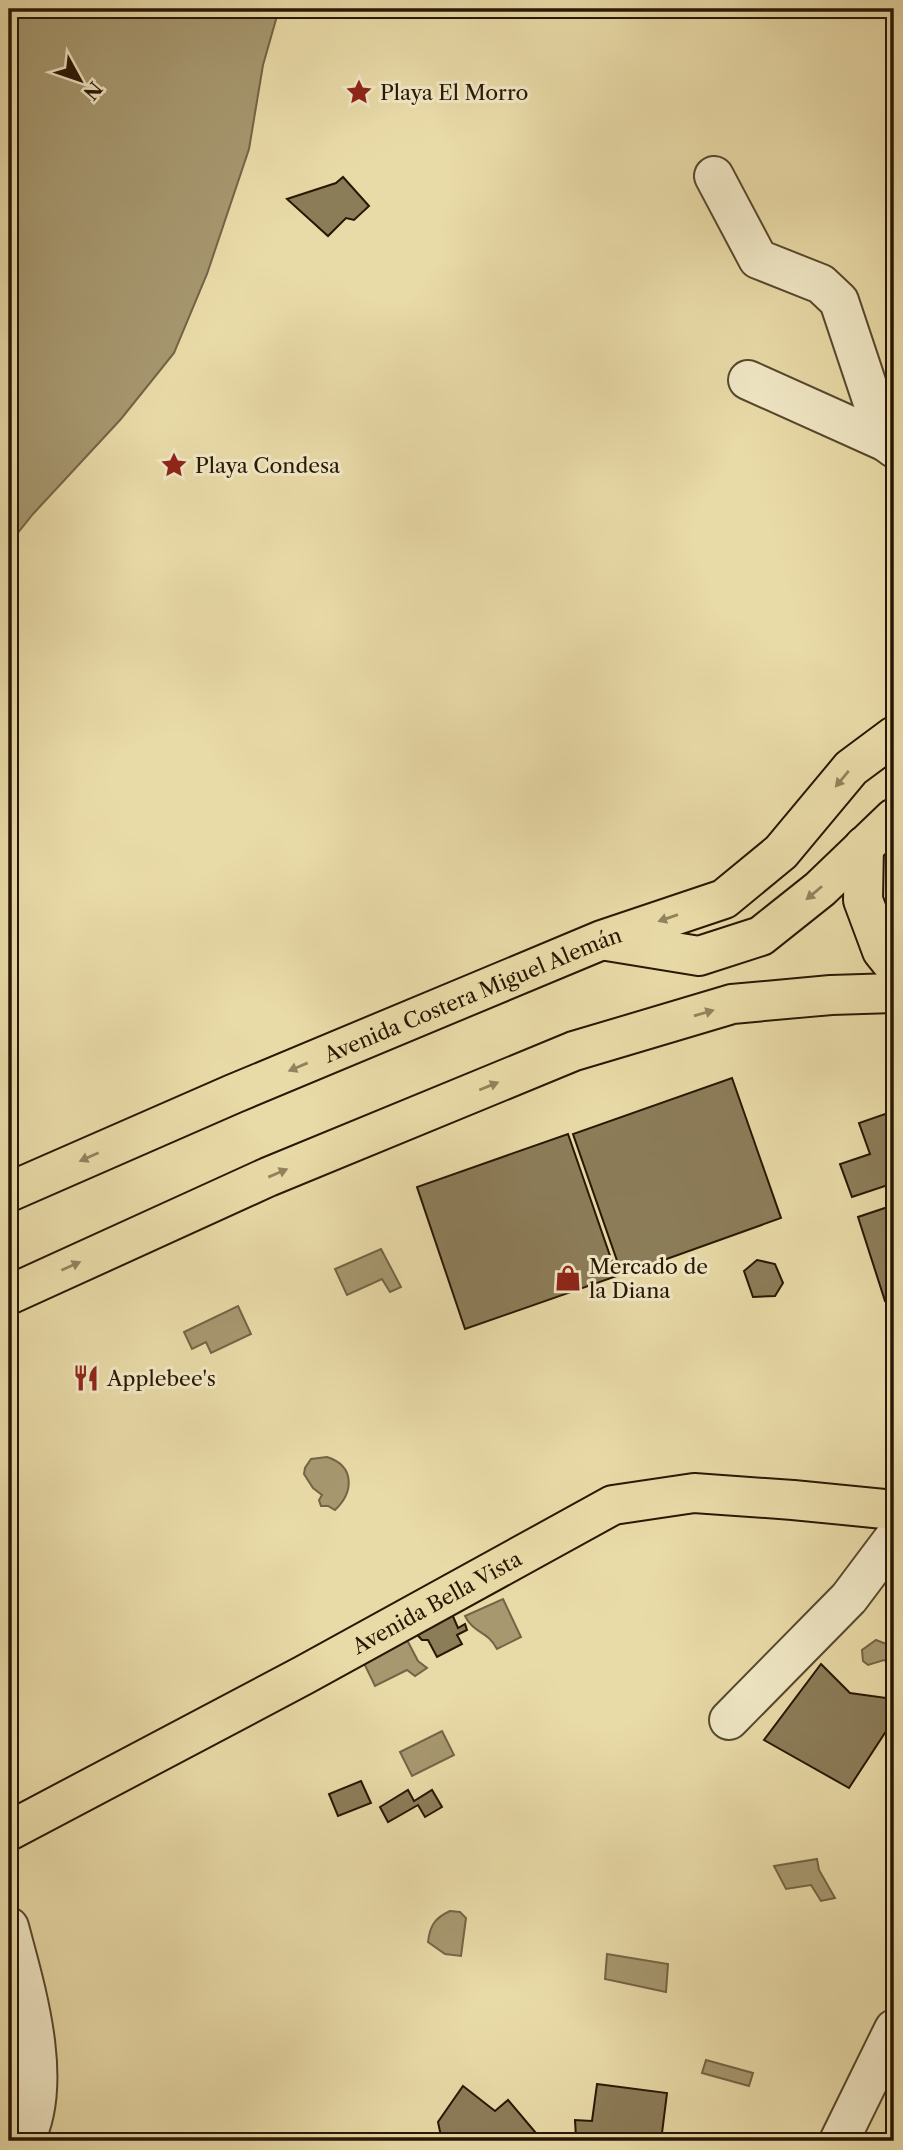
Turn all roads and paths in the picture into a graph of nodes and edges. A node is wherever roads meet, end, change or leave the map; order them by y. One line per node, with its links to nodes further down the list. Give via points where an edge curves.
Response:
1 (714, 176): 3 (street, via 758,258 821,284 839,301)
2 (748, 380): 3 (street)
3 (890, 445)
4 (894, 736): 7 (main road, Avenida Costera Miguel Alemán, one-way to 7, via 851,768 780,852 724,899)
5 (894, 818): 6 (main road)
6 (864, 846): 7 (main road, one-way to 7, via 761,936 699,956); 8 (main road, via 863,900 882,951)
7 (602, 940): 10 (main road, Avenida Costera Miguel Alemán, one-way to 10)
8 (894, 966)
9 (894, 993): 11 (main road, one-way to 9, via 268,1177 574,1051 732,1004)
10 (9, 1192)
11 (9, 1295)
12 (894, 1510): 15 (main road, Avenida Bella Vista, via 694,1493 613,1505)
13 (894, 1538): 14 (street, via 849,1598)
14 (729, 1720)
15 (9, 1831)
16 (9, 1927): 18 (street, via 29,2001 38,2072 31,2129)
17 (894, 2029): 19 (street)
18 (24, 2141)
19 (839, 2141)

